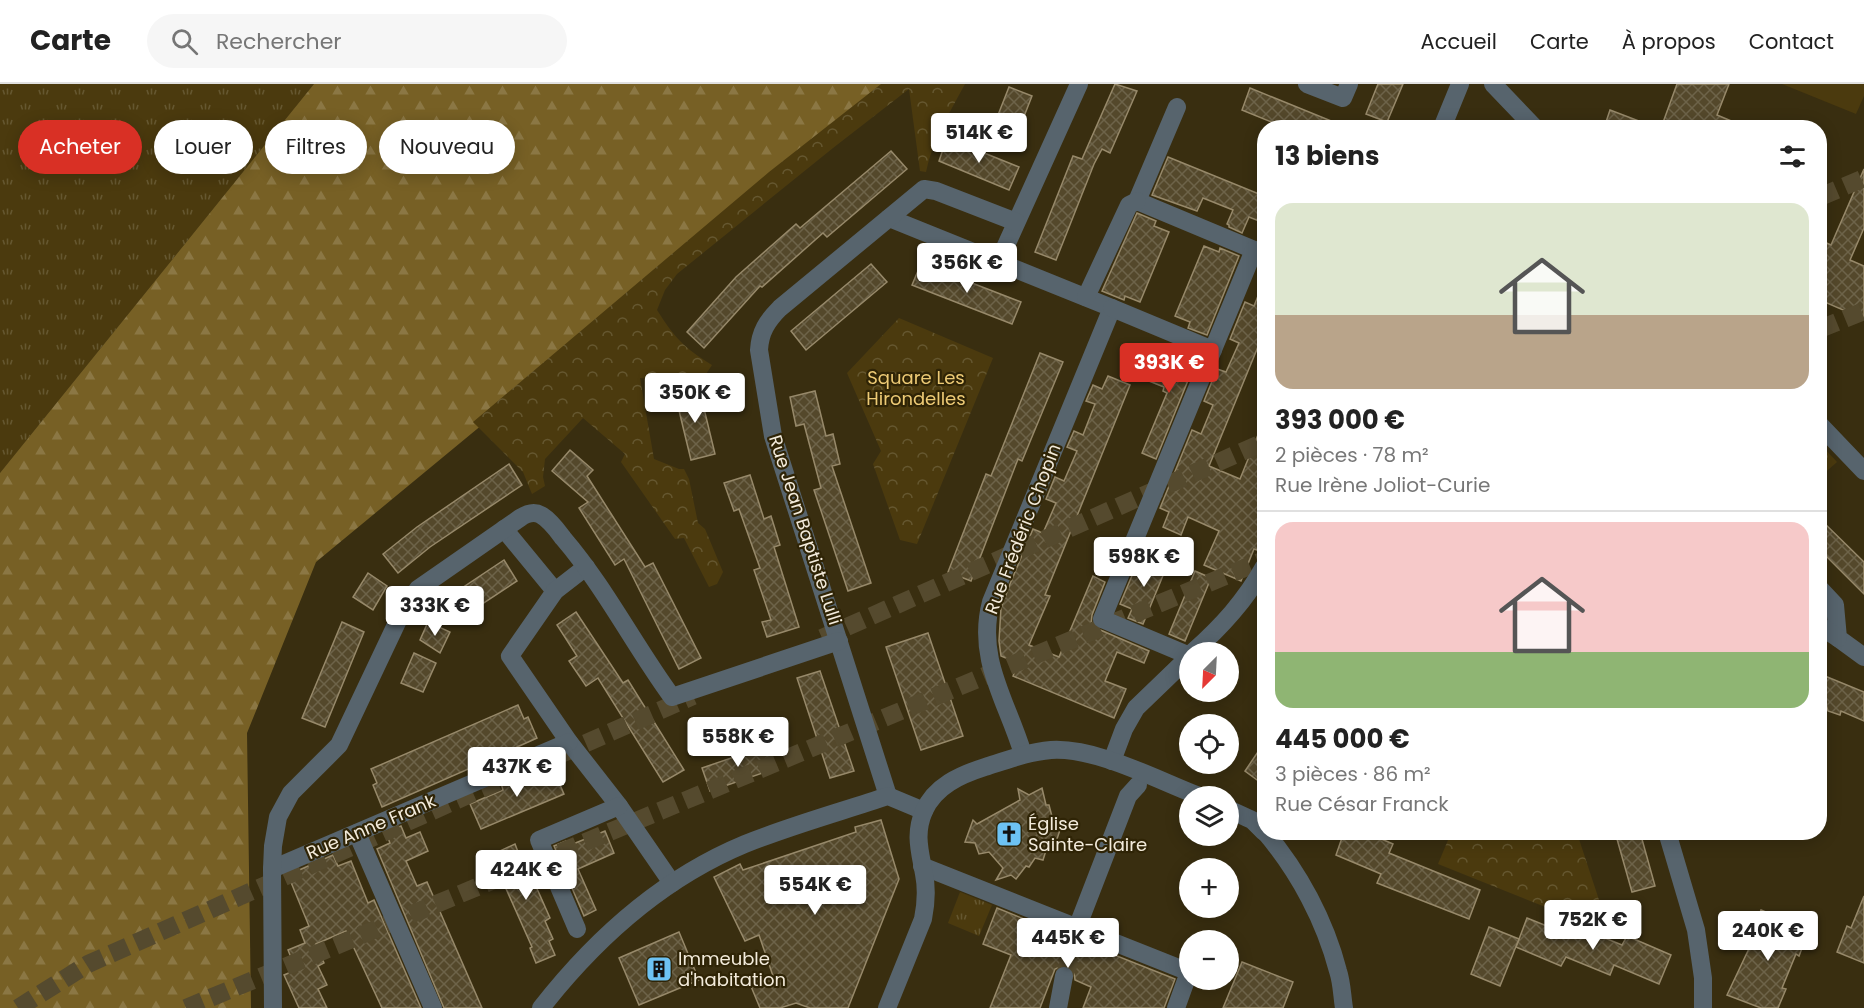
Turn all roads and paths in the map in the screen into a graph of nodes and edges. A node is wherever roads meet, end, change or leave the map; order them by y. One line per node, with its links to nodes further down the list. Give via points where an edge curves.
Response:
1 (1079, 84): 11 (street)
2 (1307, 84): 3 (street, via 1343,98)
3 (1349, 84)
4 (1460, 84): 7 (street)
5 (1493, 84): 8 (street)
6 (1177, 107): 9 (street)
7 (1445, 120)
8 (1527, 120)
9 (1137, 201): 12 (street); 15 (street, via 1129,205)
10 (889, 218): 11 (street, Rue Jean Baptiste Lulli, via 929,188); 14 (street); 27 (street, Rue Jean Baptiste Lulli, via 780,308 760,338 773,436)
11 (1016, 222): 14 (street)
12 (1257, 251)
13 (1257, 256): 17 (street)
14 (999, 261): 15 (street)
15 (1086, 297): 16 (street)
16 (1112, 308): 17 (street); 33 (street, Rue Frédéric Chopin, via 987,618 990,666)
17 (1213, 350): 29 (street, via 1102,619)
18 (1827, 431): 19 (street)
19 (1864, 471)
20 (504, 530): 21 (street, via 524,515 538,513 549,520); 23 (street); 46 (street, via 418,589 402,612 339,745 291,793 278,818)
21 (586, 567): 23 (street); 27 (street, via 672,697)
22 (1257, 579): 28 (street, via 1237,610)
23 (555, 591): 32 (street, via 510,656)
24 (1827, 596): 26 (street, via 1835,605)
25 (1827, 631): 26 (street)
26 (1838, 638): 30 (street)
27 (839, 641): 37 (street, Rue Jean Baptiste Lulli)
28 (1203, 642)
29 (1179, 651)
30 (1864, 657)
31 (1179, 667): 34 (street, via 1136,708)
32 (569, 742): 38 (street); 42 (street, Rue Anne Frank)
33 (1023, 754): 34 (street, via 1052,750); 39 (street, via 951,781 935,794)
34 (1112, 761): 36 (street)
35 (1138, 784): 49 (street, via 1128,796)
36 (1179, 788)
37 (888, 796): 39 (street); 47 (street, via 745,845)
38 (619, 806): 47 (street); 48 (street, via 538,840)
39 (924, 811): 45 (street, via 918,843)
40 (1239, 814): 41 (street)
41 (1257, 825)
42 (357, 833): 46 (street, Rue Anne Frank); 52 (street)
43 (1272, 840): 57 (street, via 1302,882 1322,927 1339,972)
44 (1669, 840): 58 (street, via 1696,930)
45 (922, 866): 49 (street); 54 (street, via 926,896 923,919)
46 (272, 869): 51 (street)
47 (672, 883): 53 (street, via 579,960)
48 (577, 929)
49 (1077, 934): 56 (street, via 1189,972)
50 (1064, 976): 55 (street)
51 (273, 1008)
52 (433, 1008)
53 (541, 1008)
54 (887, 1008)
55 (1058, 1008)
56 (1176, 1008)
57 (1344, 1008)
58 (1703, 1008)

